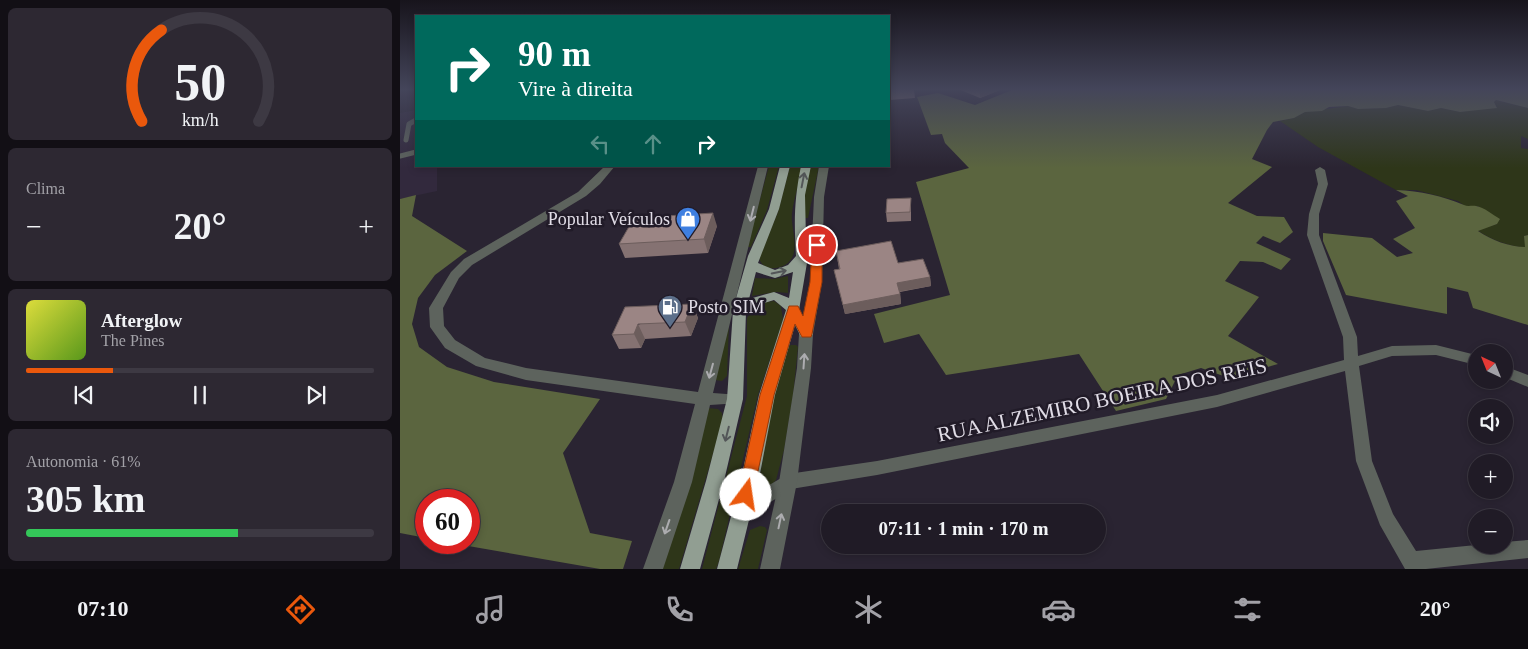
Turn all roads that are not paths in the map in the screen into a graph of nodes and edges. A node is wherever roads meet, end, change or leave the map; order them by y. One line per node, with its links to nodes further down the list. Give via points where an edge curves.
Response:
1 (415, 121): 2 (lane, via 409,124)
2 (406, 140)
3 (415, 152): 4 (lane)
4 (400, 156)
5 (609, 167): 21 (street, via 582,194 468,262 436,308 437,327 450,344 481,362 526,374)
6 (763, 167): 21 (street, one-way to 21)
7 (785, 167): 13 (main road, via 774,208)
8 (806, 167): 12 (main road, one-way to 8, via 799,218)
9 (824, 167): 11 (street)
10 (1320, 170): 18 (street, via 1323,184 1314,214 1313,235 1350,337)
11 (817, 232): 12 (main road); 16 (street, via 816,282)
12 (802, 256): 13 (main road, one-way to 12, via 762,272 778,273 796,266); 14 (main road)
13 (752, 265): 15 (main road)
14 (794, 309): 15 (main road, via 788,302 774,296 753,301); 16 (main road); 24 (main road, via 767,395)
15 (740, 310): 22 (main road)
16 (806, 334): 23 (street, one-way to 16)
17 (1468, 357): 18 (street, RUA ALZEMIRO BOEIRA DOS REIS, via 1453,352 1416,349 1392,351)
18 (1351, 362): 23 (street, RUA ALZEMIRO BOEIRA DOS REIS, via 1217,400 878,468); 26 (street, via 1364,461 1386,519)
19 (1513, 375): 20 (street)
20 (1528, 381)
21 (703, 399): 22 (street); 27 (street, one-way to 27, via 682,482)
22 (735, 400): 28 (main road, one-way to 28)
23 (788, 482): 24 (street, RUA ALZEMIRO BOEIRA DOS REIS); 30 (street, one-way to 23)
24 (741, 511): 29 (main road)
25 (1528, 548): 26 (street)
26 (1414, 565)
27 (653, 569)
28 (690, 569)
29 (726, 569)
30 (770, 569)

